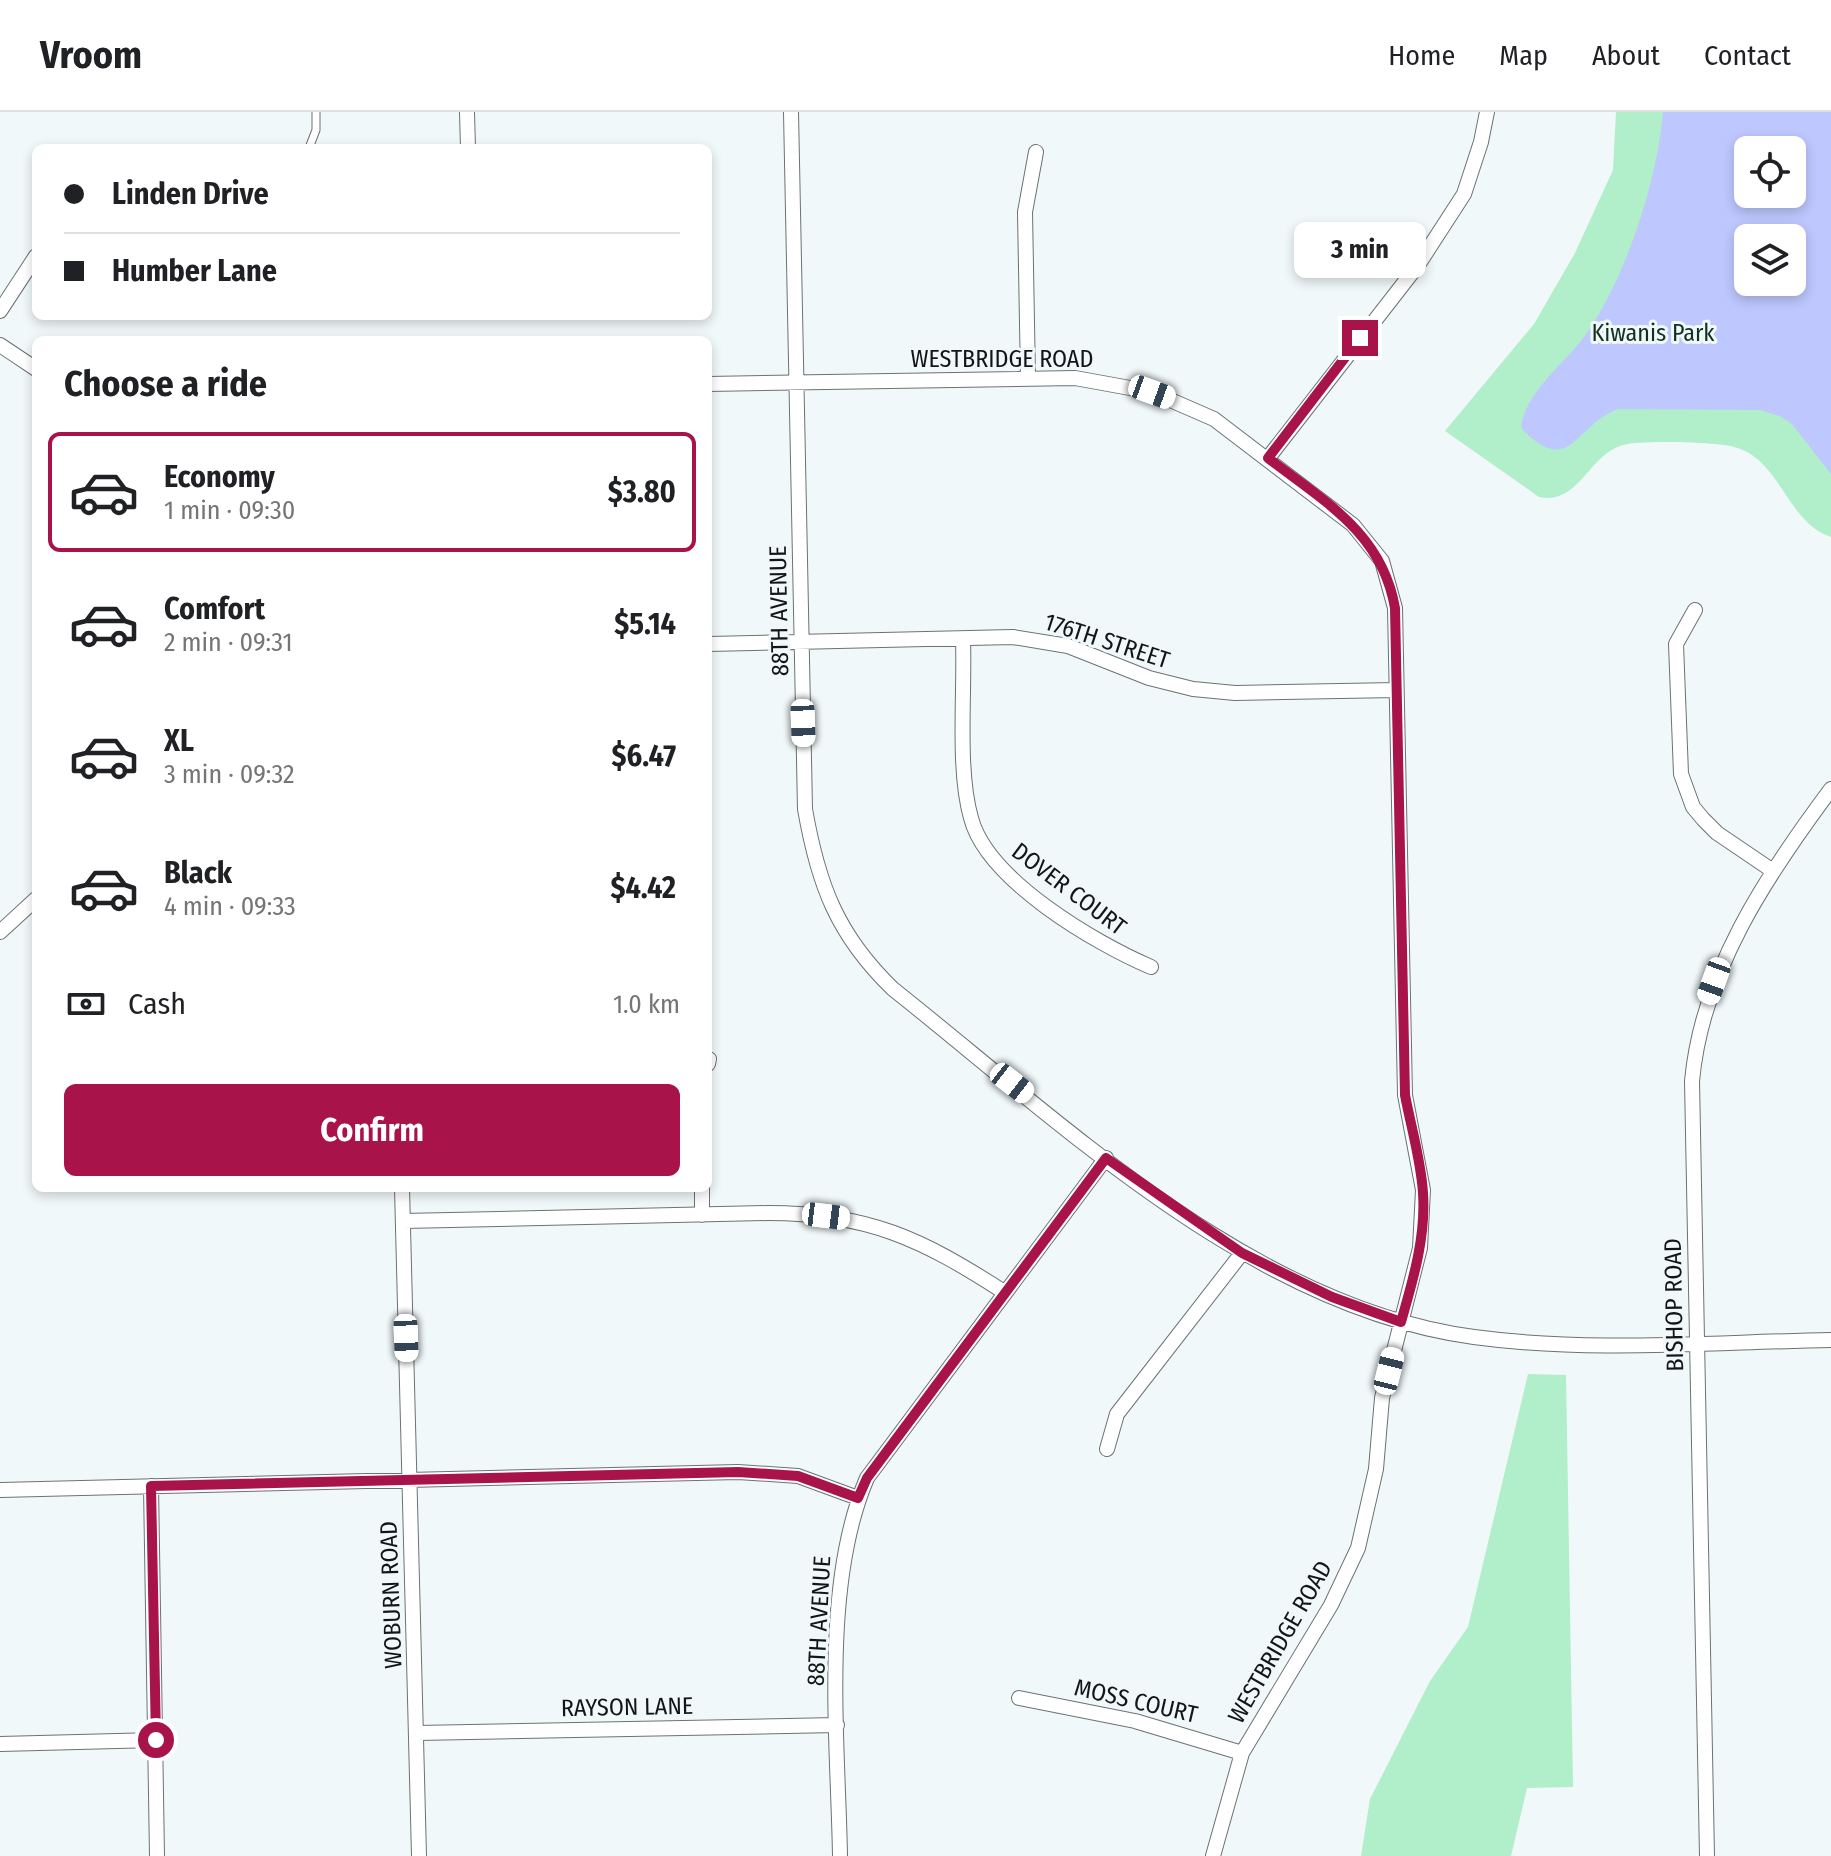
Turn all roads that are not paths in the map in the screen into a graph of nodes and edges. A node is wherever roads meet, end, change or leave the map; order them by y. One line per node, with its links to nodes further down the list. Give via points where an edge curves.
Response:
1 (316, 112): 5 (lane)
2 (467, 112): 6 (street)
3 (791, 112): 13 (street, 88TH AVENUE)
4 (1487, 112): 15 (street, via 1464,194 1418,265)
5 (311, 144)
6 (468, 144)
7 (1036, 152): 12 (street, via 1025,212)
8 (32, 262): 9 (street)
9 (0, 311)
10 (0, 345): 11 (street)
11 (32, 366)
12 (1028, 378): 13 (street, WESTBRIDGE ROAD); 15 (street, WESTBRIDGE ROAD, via 1099,380 1152,392 1214,419)
13 (796, 383): 14 (street, WESTBRIDGE ROAD); 18 (street, 88TH AVENUE)
14 (712, 384)
15 (1268, 458): 20 (street, WESTBRIDGE ROAD, via 1353,525 1382,561 1395,608)
16 (1695, 610): 22 (street, via 1676,644 1681,774 1703,819)
17 (963, 640): 18 (street, 176TH STREET); 20 (street, 176TH STREET, via 1040,640 1175,686 1211,691); 25 (street, DOVER COURT, via 967,796 980,842 1007,875 1102,946)
18 (801, 642): 19 (street, 176TH STREET); 26 (street, 88TH AVENUE, via 805,809 815,865 848,939 893,989)
19 (712, 644)
20 (1396, 690): 33 (street, WESTBRIDGE ROAD, via 1405,1095 1424,1212)
21 (1831, 789): 22 (street, BISHOP ROAD)
22 (1773, 871): 35 (street, BISHOP ROAD, via 1714,981 1694,1056)
23 (32, 903): 24 (street)
24 (0, 932)
25 (1151, 967)
26 (1106, 1158): 31 (street); 32 (street, 88TH AVENUE)
27 (402, 1192): 30 (street, WOBURN ROAD)
28 (702, 1192): 29 (street)
29 (702, 1215): 30 (street); 32 (street, via 798,1213 864,1222 920,1242)
30 (403, 1221): 37 (street, WOBURN ROAD)
31 (1242, 1253): 33 (street, via 1332,1297); 36 (street, via 1117,1414)
32 (1004, 1292): 40 (street, 88TH AVENUE, via 867,1478)
33 (1401, 1322): 35 (street, via 1471,1337 1561,1346); 46 (street, WESTBRIDGE ROAD, via 1382,1398 1376,1469 1358,1548 1331,1605)
34 (1831, 1340): 35 (street)
35 (1697, 1342): 51 (street, BISHOP ROAD)
36 (1107, 1449)
37 (410, 1477): 38 (street); 40 (street, via 766,1472 798,1476); 43 (street, WOBURN ROAD)
38 (151, 1486): 39 (street); 44 (street)
39 (0, 1490)
40 (858, 1498): 42 (street, 88TH AVENUE, via 839,1578)
41 (1019, 1698): 46 (street, MOSS COURT, via 1135,1721)
42 (837, 1725): 43 (street, RAYSON LANE); 49 (street, 88TH AVENUE)
43 (417, 1733): 48 (street, WOBURN ROAD)
44 (156, 1740): 45 (street); 47 (street)
45 (0, 1744)
46 (1242, 1753): 50 (street, WESTBRIDGE ROAD)
47 (157, 1856)
48 (419, 1856)
49 (840, 1856)
50 (1213, 1856)
51 (1707, 1856)

